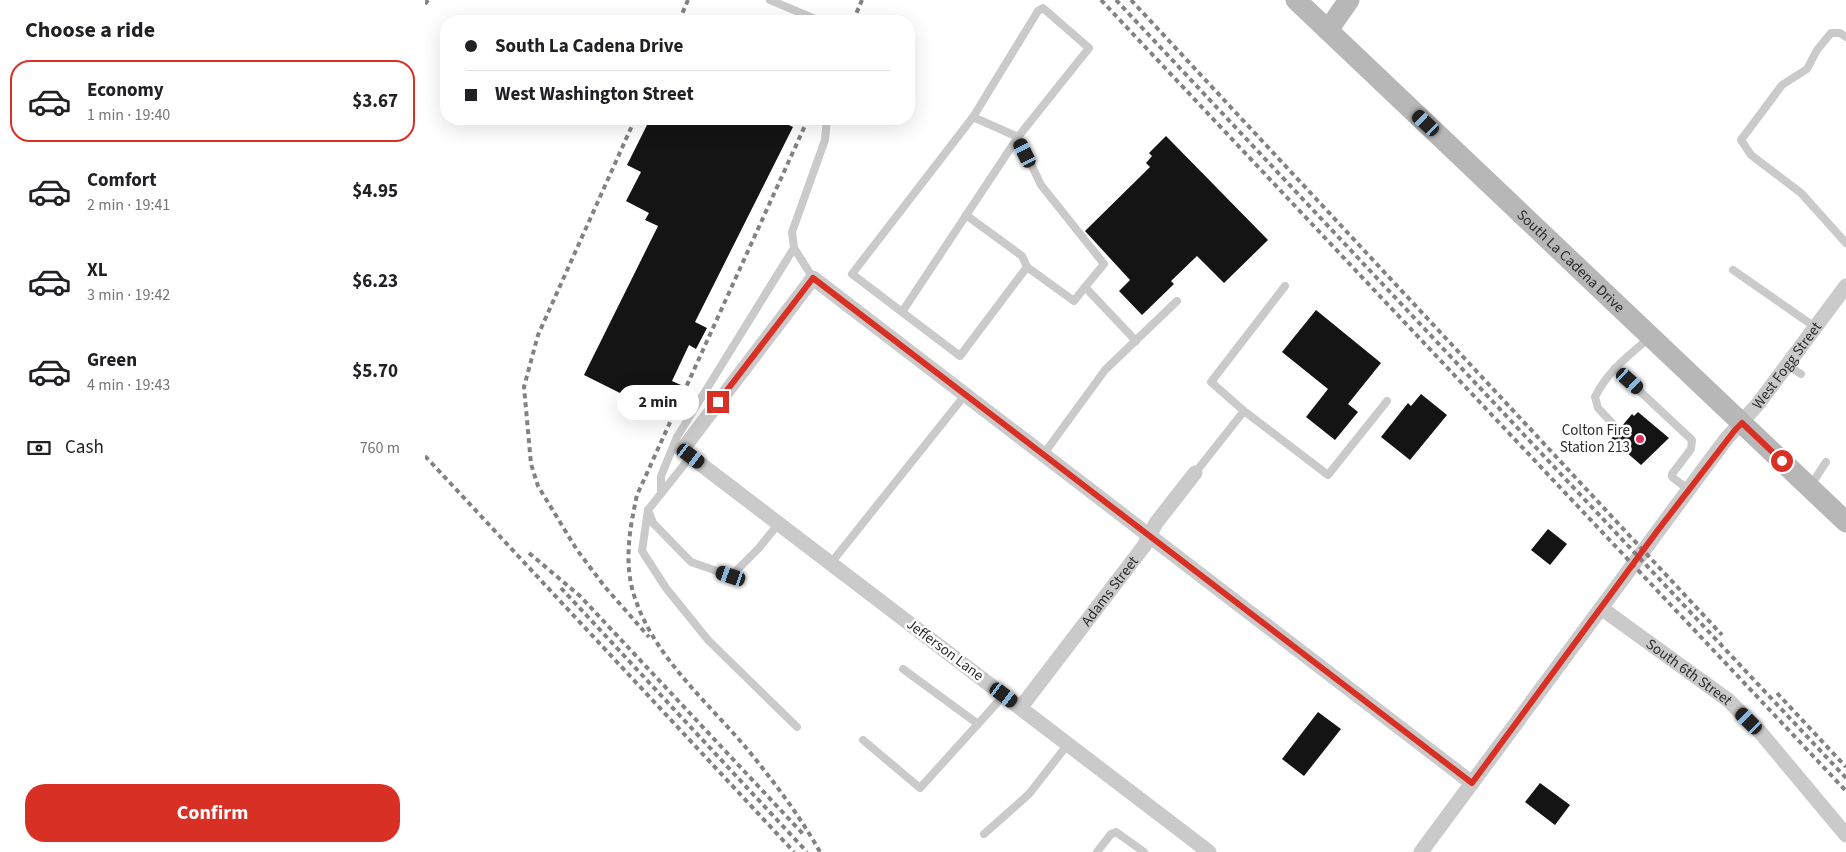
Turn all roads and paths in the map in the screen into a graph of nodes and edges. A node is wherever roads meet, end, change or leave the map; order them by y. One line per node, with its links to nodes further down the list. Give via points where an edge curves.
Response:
1 (770, 0): 4 (lane)
2 (1296, 0): 5 (main road, South La Cadena Drive)
3 (1349, 0): 5 (main road)
4 (806, 15)
5 (1328, 30): 23 (main road, South La Cadena Drive)
6 (1846, 37): 11 (lane, via 1831,33 1807,69 1782,85 1741,140 1751,155 1801,193)
7 (973, 117): 9 (lane); 9 (lane, via 1038,11 1043,8 1089,48); 21 (lane, via 853,274)
8 (826, 125): 12 (lane, via 825,140 792,232)
9 (1018, 136): 10 (lane); 18 (lane, via 1041,185 1104,264)
10 (965, 215): 13 (lane, via 1022,256); 21 (lane)
11 (1846, 243)
12 (794, 248): 15 (lane); 39 (lane, via 677,437 661,476)
13 (1027, 267): 18 (lane, via 1074,301); 21 (lane, via 961,356)
14 (1733, 270): 22 (lane)
15 (813, 278): 28 (street); 33 (street)
16 (1285, 286): 30 (lane, via 1211,382)
17 (1846, 286): 20 (street, West Fogg Street)
18 (1085, 287): 24 (lane)
19 (1177, 301): 24 (lane)
20 (1841, 301): 22 (street, West Fogg Street)
21 (902, 312)
22 (1815, 328): 25 (street, West Fogg Street)
23 (1651, 336): 26 (lane); 31 (main road, South La Cadena Drive)
24 (1136, 341): 34 (lane, via 1105,370)
25 (1787, 365): 27 (lane); 31 (street, West Fogg Street)
26 (1615, 368): 32 (lane, via 1595,397 1598,408); 38 (lane, via 1692,440 1691,449 1672,474)
27 (1801, 374)
28 (965, 395): 34 (street); 44 (lane)
29 (1387, 400): 30 (lane, via 1328,475)
30 (1244, 411): 36 (lane)
31 (1742, 423): 37 (main road, South La Cadena Drive); 38 (street, West Fogg Street)
32 (1613, 424)
33 (686, 453): 39 (lane); 42 (street, Jefferson Lane)
34 (1043, 455): 43 (street)
35 (1826, 462): 37 (lane)
36 (1195, 473): 43 (street, Adams Street)
37 (1809, 487): 41 (main road, South La Cadena Drive)
38 (1689, 490): 45 (street, West Fogg Street)
39 (661, 493): 40 (lane)
40 (648, 510): 42 (lane, via 653,523 691,562 731,576); 50 (lane, via 642,551 665,588 708,640)
41 (1842, 515)
42 (779, 523): 44 (street, Jefferson Lane)
43 (1149, 537): 48 (street, Adams Street); 53 (street)
44 (831, 563): 47 (street, Jefferson Lane)
45 (1601, 608): 53 (street, West Fogg Street); 55 (street, South 6th Street, via 1728,700 1760,732)
46 (903, 669): 49 (lane)
47 (1004, 695): 48 (street, Jefferson Lane); 49 (lane)
48 (1021, 708): 52 (street, Jefferson Lane)
49 (978, 724): 51 (lane, via 919,788)
50 (797, 726)
51 (863, 740)
52 (1068, 744): 54 (lane, via 1029,794); 58 (street, Jefferson Lane)
53 (1472, 783): 59 (street, West Fogg Street)
54 (984, 834)
55 (1846, 835)
56 (1097, 852): 57 (lane, via 1116,832)
57 (1144, 852)
58 (1209, 852)
59 (1421, 852)

